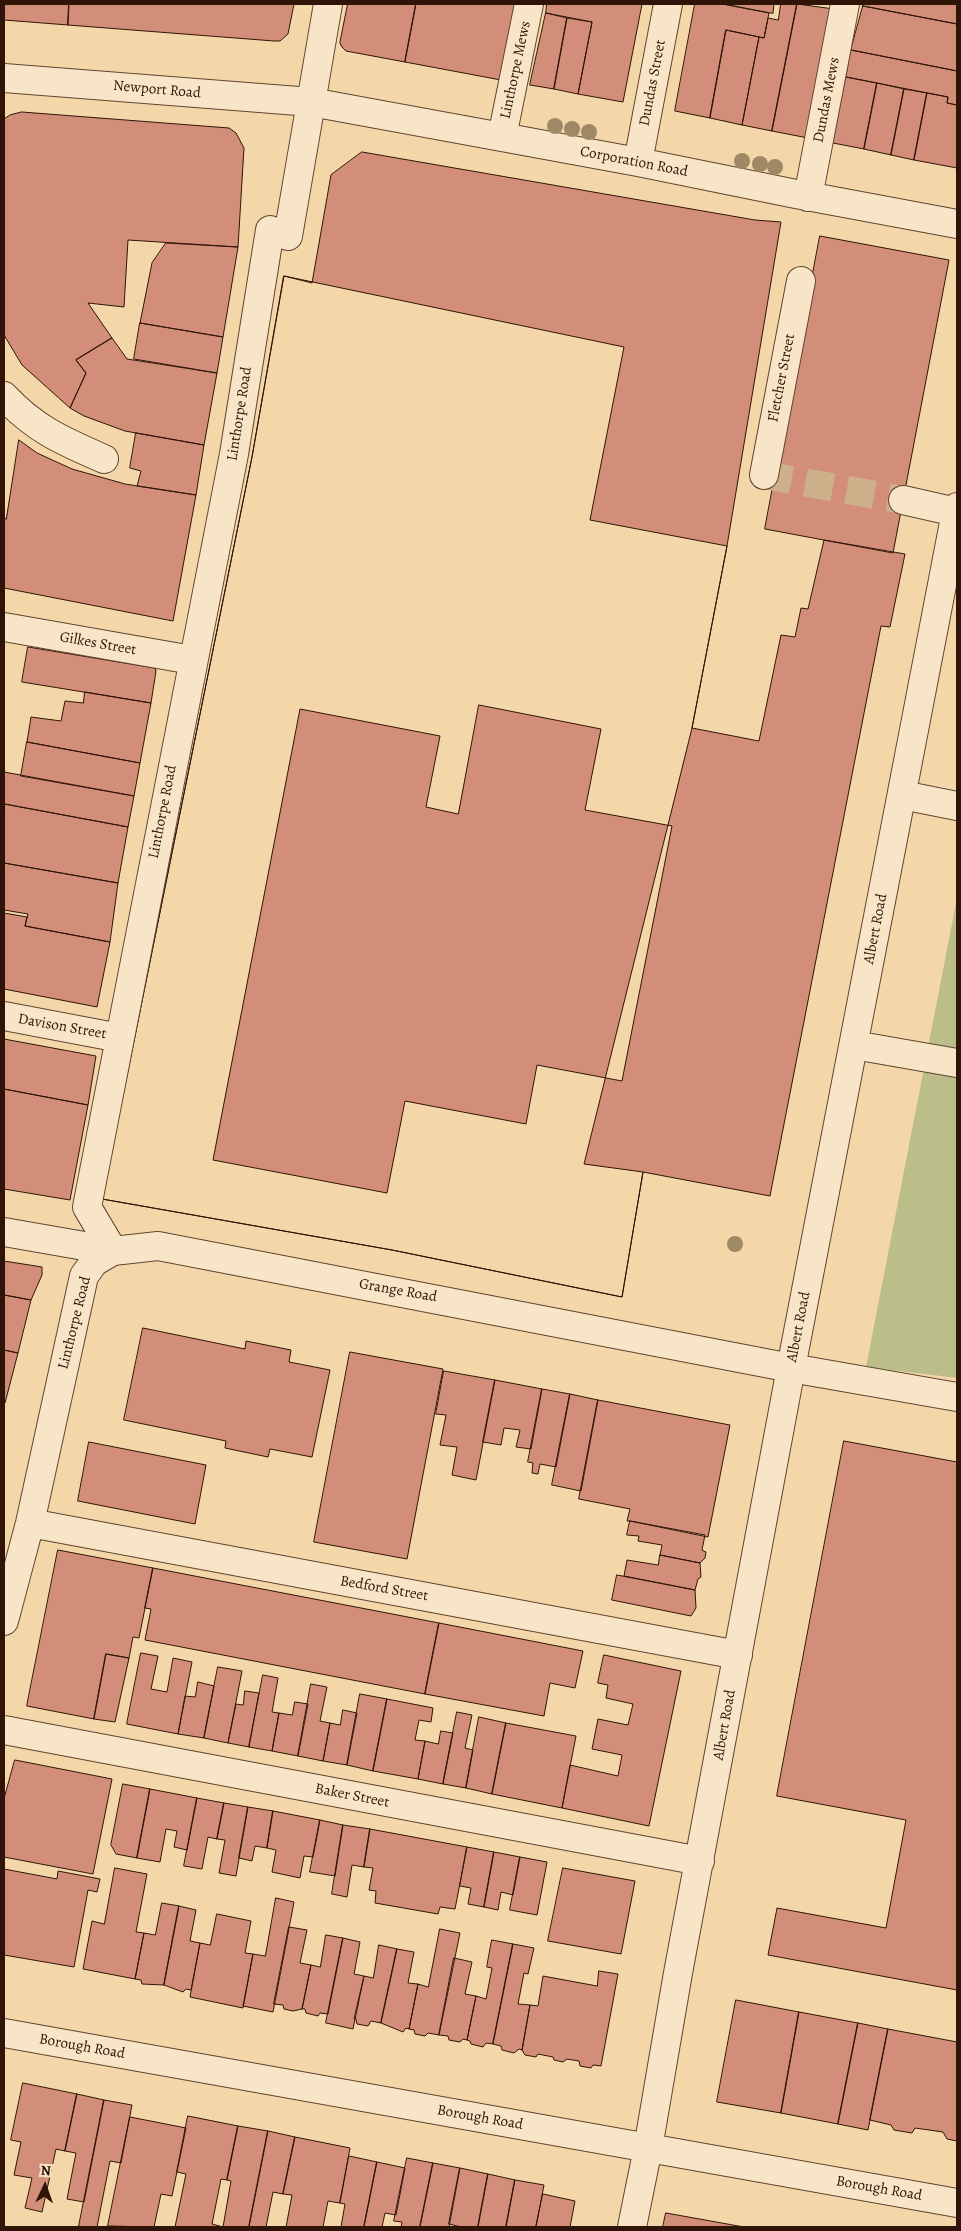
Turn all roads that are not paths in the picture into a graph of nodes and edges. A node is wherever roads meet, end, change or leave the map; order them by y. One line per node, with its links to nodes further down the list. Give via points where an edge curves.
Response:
1 (328, 4): 6 (street, Linthorpe Road)
2 (529, 4): 7 (street, Linthorpe Mews)
3 (668, 4): 8 (street, Dundas Street)
4 (845, 4): 9 (street, Dundas Mews)
5 (4, 78): 6 (street, Newport Road)
6 (311, 102): 7 (street, Corporation Road); 18 (street, Linthorpe Road, via 288,236 270,230 234,454)
7 (502, 137): 8 (street, Corporation Road)
8 (638, 162): 9 (street, Corporation Road)
9 (808, 197): 10 (street, Corporation Road)
10 (957, 224)
11 (801, 281): 14 (street, Fletcher Street)
12 (4, 396): 13 (street, via 24,417 56,438)
13 (104, 459)
14 (764, 475)
15 (903, 500): 16 (street)
16 (957, 509): 19 (street, Albert Road)
17 (4, 628): 18 (street, Gilkes Street)
18 (192, 660): 22 (street, Linthorpe Road)
19 (902, 795): 20 (street); 23 (street, Albert Road)
20 (957, 806)
21 (4, 1016): 22 (street, Davison Street)
22 (120, 1038): 26 (street, Linthorpe Road, via 87,1207)
23 (854, 1045): 24 (street); 27 (street, Albert Road)
24 (957, 1063)
25 (4, 1232): 26 (street, Grange Road)
26 (113, 1251): 27 (street, Grange Road, via 158,1246); 29 (street, Linthorpe Road, via 94,1262 84,1276)
27 (792, 1368): 28 (street, Grange Road); 31 (street, Albert Road)
28 (957, 1397)
29 (30, 1523): 30 (street, Linthorpe Road); 31 (street, Bedford Street)
30 (4, 1621)
31 (738, 1655): 33 (street, Albert Road)
32 (4, 1730): 33 (street, Baker Street)
33 (700, 1861): 35 (street, Albert Road)
34 (4, 2033): 35 (street, Borough Road)
35 (648, 2148): 36 (street, Borough Road); 37 (street, Albert Road)
36 (957, 2204)
37 (632, 2227)

